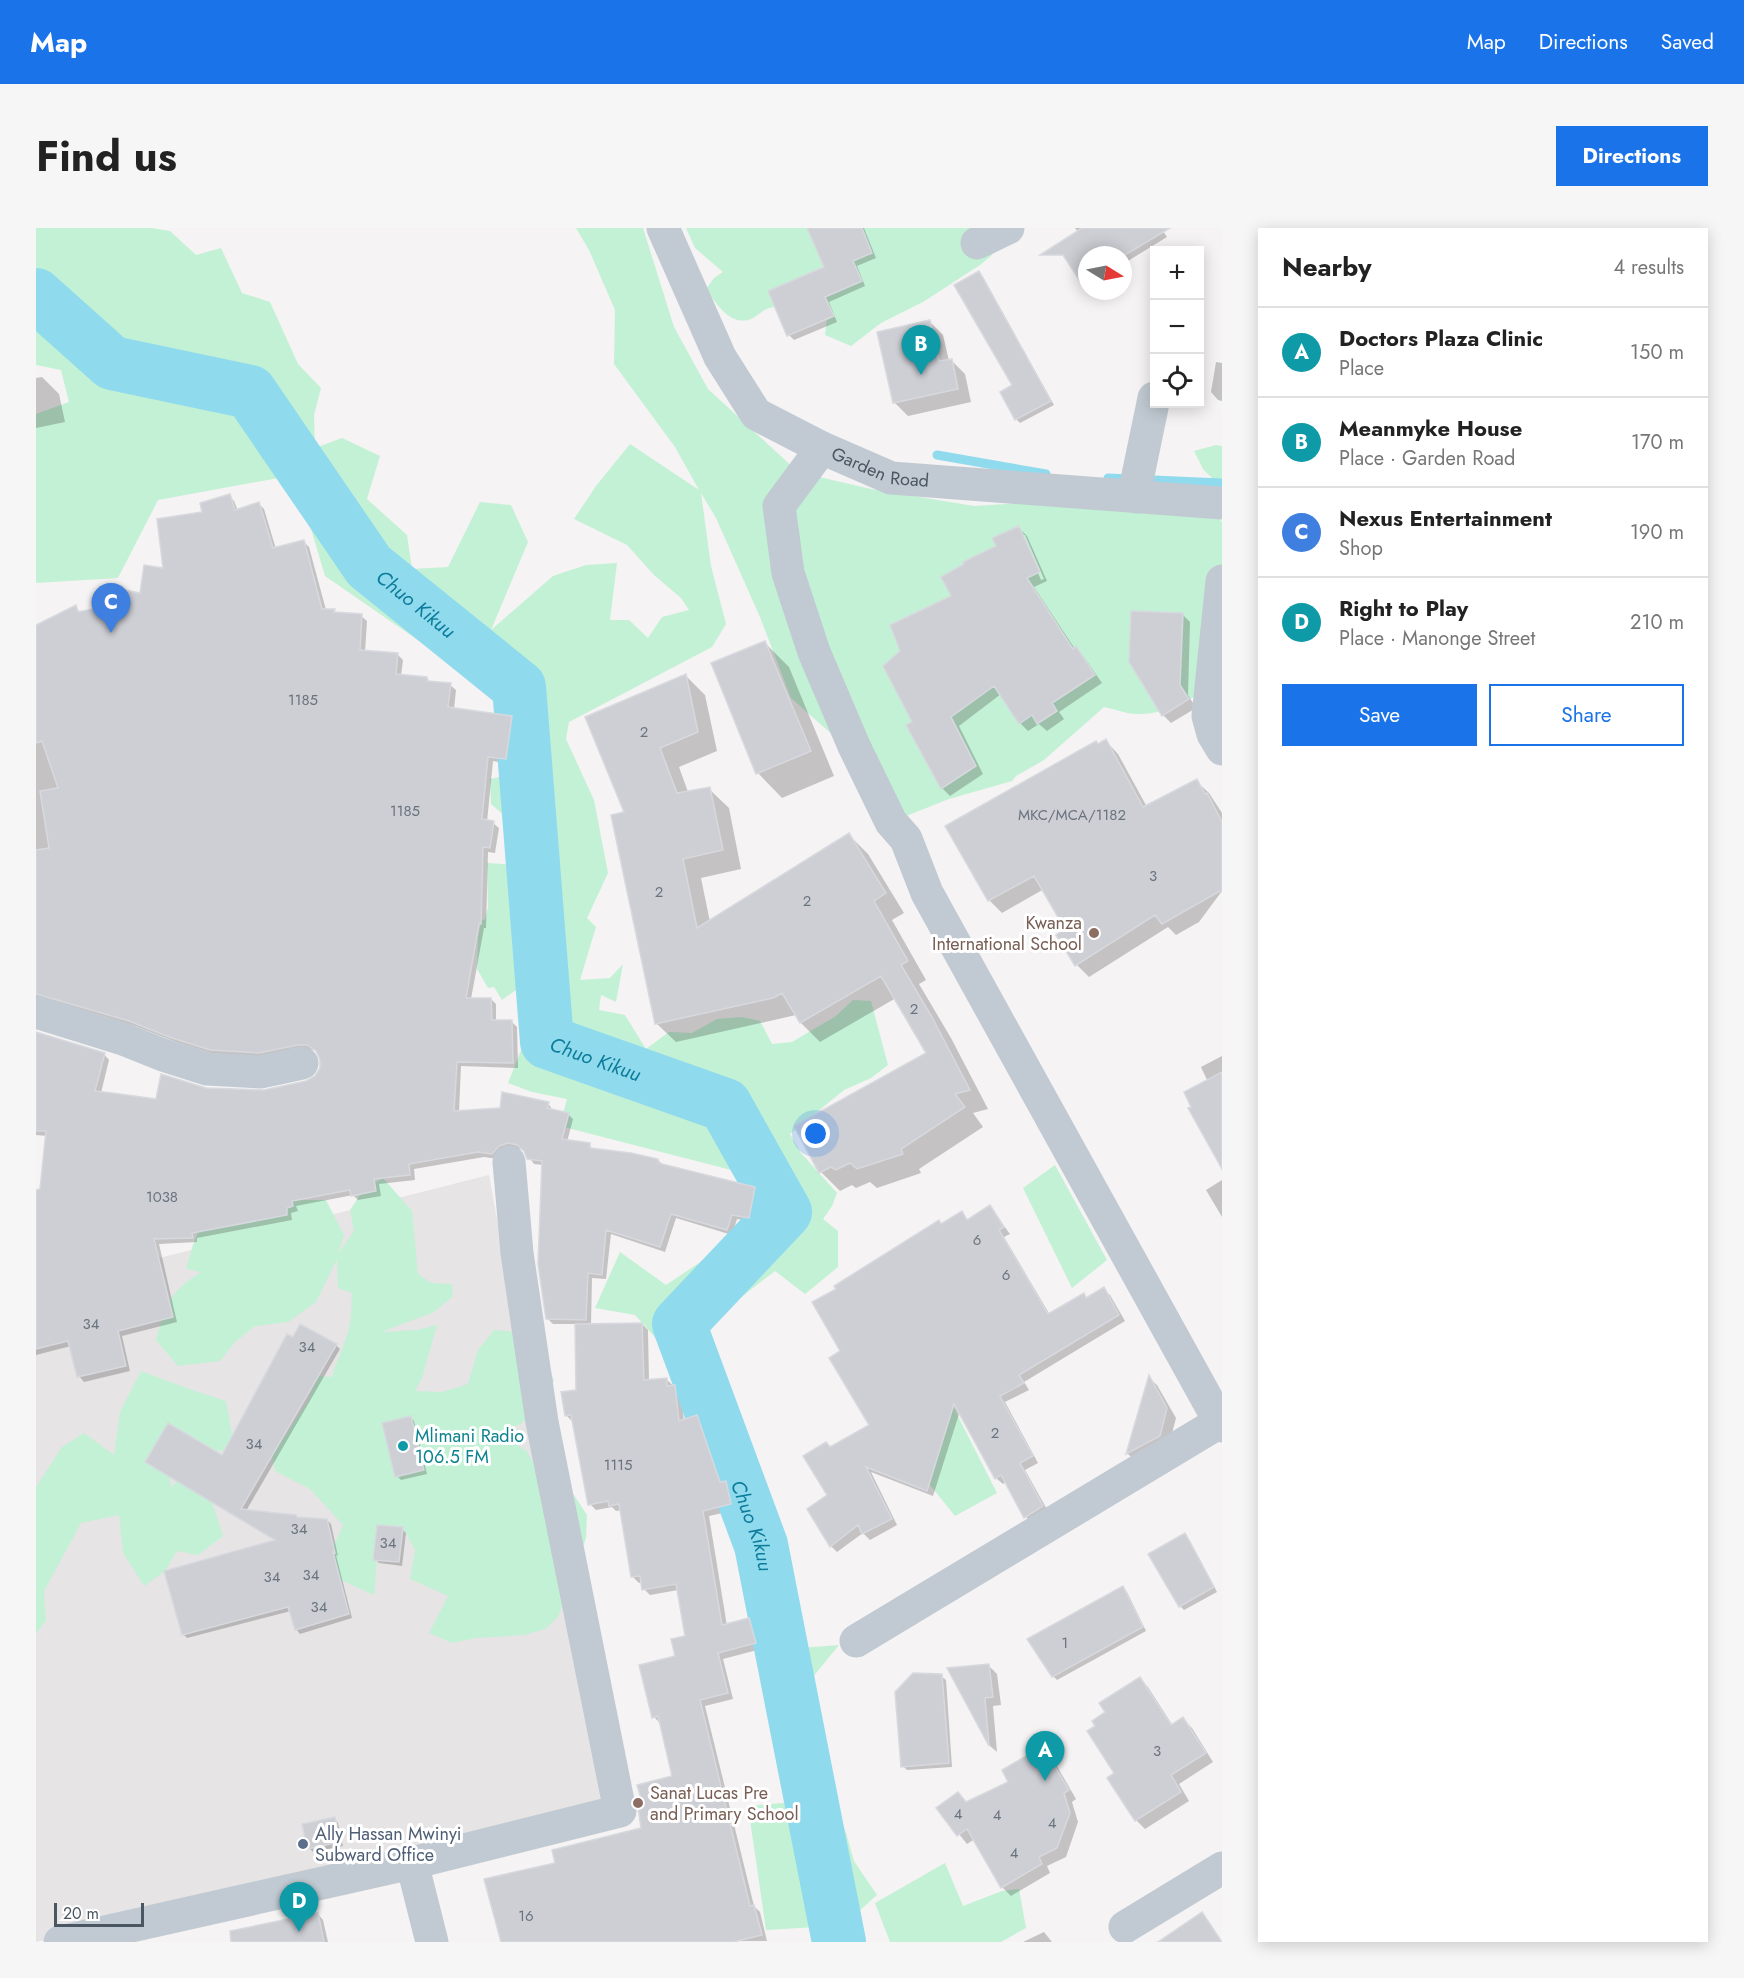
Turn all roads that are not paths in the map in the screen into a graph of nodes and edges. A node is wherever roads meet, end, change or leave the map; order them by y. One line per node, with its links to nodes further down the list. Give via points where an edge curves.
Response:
1 (663, 228): 5 (street, Garden Road, via 720,357 756,414)
2 (1008, 228): 3 (street)
3 (977, 243)
4 (1153, 408): 6 (street)
5 (822, 448): 6 (street, Garden Road, via 891,478); 13 (street, via 779,506 788,573 814,652 891,822 906,839 927,893)
6 (1137, 497): 7 (street, Garden Road)
7 (1222, 503)
8 (1222, 581): 9 (street, via 1208,716)
9 (1222, 749)
10 (36, 1012): 11 (street, via 207,1069 260,1072)
11 (302, 1063)
12 (509, 1161): 15 (street, via 542,1422 620,1812)
13 (1221, 1424): 14 (street)
14 (856, 1641)
15 (412, 1863): 18 (street); 19 (street)
16 (1222, 1868): 17 (street)
17 (1125, 1927)
18 (60, 1942)
19 (432, 1942)

